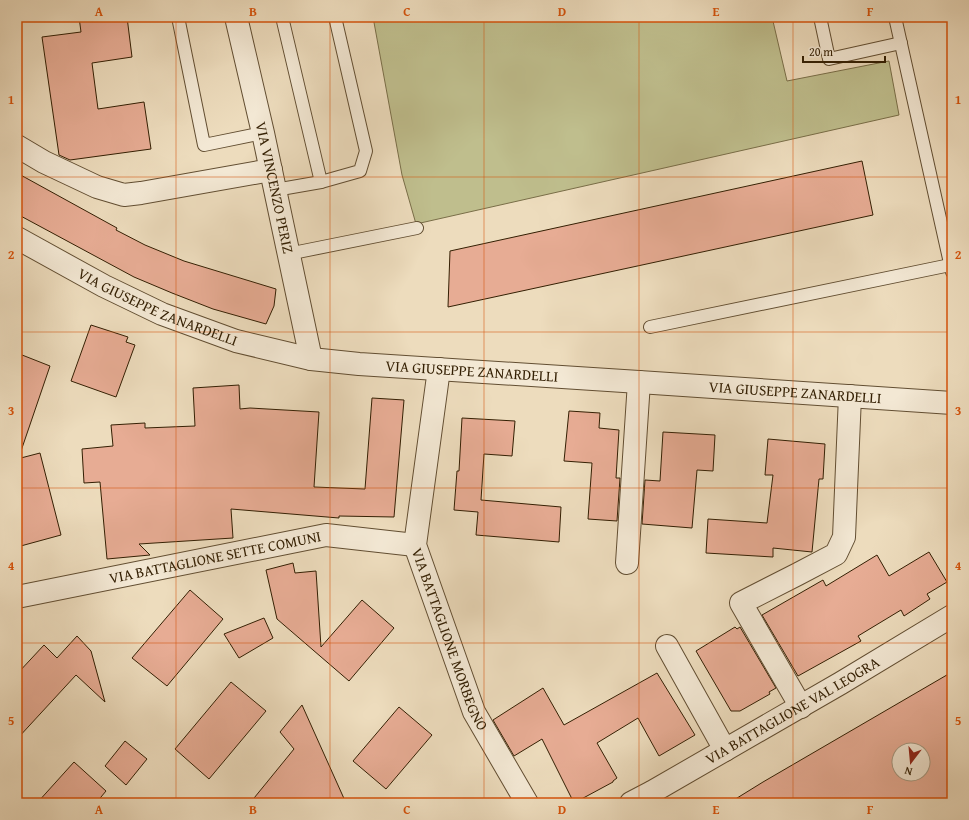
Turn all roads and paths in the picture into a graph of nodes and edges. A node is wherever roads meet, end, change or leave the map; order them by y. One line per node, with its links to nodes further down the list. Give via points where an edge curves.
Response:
1 (178, 17): 8 (lane, via 204,145)
2 (236, 17): 8 (street, VIA VINCENZO PERIZ)
3 (282, 17): 11 (lane)
4 (335, 17): 11 (lane, via 366,151 360,171)
5 (820, 17): 7 (lane, via 829,59)
6 (895, 17): 7 (lane)
7 (901, 43): 15 (lane)
8 (263, 133): 10 (street, VIA VINCENZO PERIZ)
9 (17, 146): 10 (street, via 97,187 124,196)
10 (273, 180): 11 (lane); 14 (street, VIA VINCENZO PERIZ)
11 (321, 182)
12 (417, 228): 14 (lane)
13 (17, 238): 17 (street, VIA GIUSEPPE ZANARDELLI, via 104,286 162,314 236,341)
14 (288, 254): 17 (street, VIA VINCENZO PERIZ)
15 (951, 269): 16 (lane)
16 (650, 327)
17 (311, 359): 18 (street, VIA GIUSEPPE ZANARDELLI)
18 (439, 369): 19 (street, VIA GIUSEPPE ZANARDELLI); 22 (street, VIA BATTAGLIONE MORBEGNO)
19 (639, 382): 20 (street, VIA GIUSEPPE ZANARDELLI); 23 (street)
20 (850, 396): 21 (street, VIA GIUSEPPE ZANARDELLI); 27 (street, via 844,537 836,554 741,603)
21 (952, 403)
22 (415, 545): 24 (street, VIA BATTAGLIONE SETTE COMUNI, via 326,535); 29 (street, VIA BATTAGLIONE MORBEGNO, via 474,712)
23 (627, 563)
24 (17, 597)
25 (952, 616): 27 (street, VIA BATTAGLIONE VAL LEOGRA)
26 (667, 646): 28 (street)
27 (801, 706): 28 (street, VIA BATTAGLIONE VAL LEOGRA)
28 (725, 750): 30 (street, VIA BATTAGLIONE VAL LEOGRA)
29 (527, 803)
30 (631, 803)

